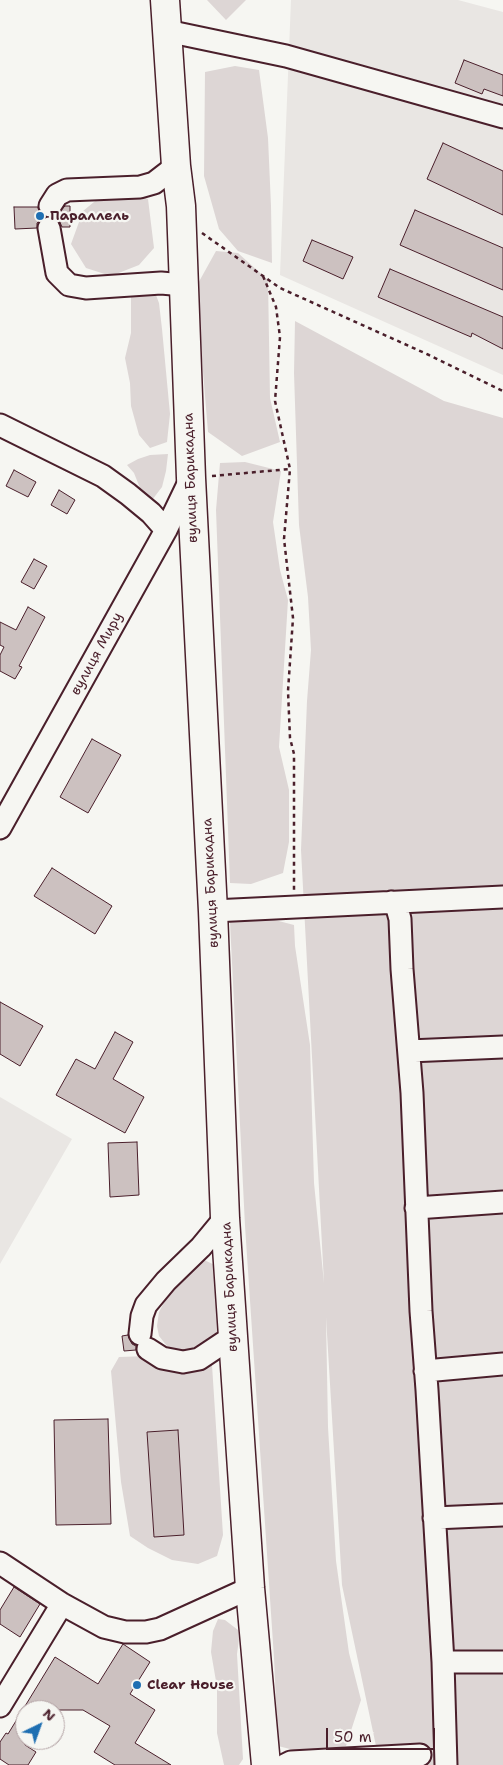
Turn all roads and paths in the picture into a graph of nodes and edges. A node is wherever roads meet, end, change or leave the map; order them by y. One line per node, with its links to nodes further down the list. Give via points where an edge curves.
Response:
1 (165, 0): 2 (main road, вулиця Барикадна)
2 (167, 31): 3 (street, via 286,56); 4 (main road, вулиця Барикадна)
3 (503, 118)
4 (176, 166): 5 (street, via 154,183 140,187 67,190 57,195); 6 (main road, вулиця Барикадна)
5 (50, 206)
6 (181, 206): 8 (path, via 196,229); 9 (main road, вулиця Барикадна)
7 (49, 228): 9 (street, via 57,273 69,285 86,288 162,283)
8 (263, 276): 10 (path, via 280,288); 12 (path, via 276,307 280,337 275,401)
9 (184, 286): 13 (main road, вулиця Барикадна)
10 (503, 391)
11 (0, 425): 14 (street, via 103,476 151,513)
12 (290, 469): 13 (path); 18 (path, via 284,540 293,618 288,691 294,754)
13 (191, 478): 14 (street, вулиця Миру); 19 (main road, вулиця Барикадна)
14 (166, 530): 15 (street, вулиця Миру)
15 (0, 828)
16 (503, 897): 17 (street)
17 (391, 902): 18 (street); 21 (street, via 400,919)
18 (294, 906): 19 (street)
19 (212, 911): 24 (main road, вулиця Барикадна)
20 (503, 1047): 21 (street)
21 (408, 1052): 23 (street)
22 (503, 1202): 23 (street)
23 (416, 1208): 27 (street)
24 (225, 1218): 25 (main road, вулиця Барикадна); 25 (street, via 166,1281 146,1305 142,1316 144,1342 162,1358 172,1361 199,1360 223,1343)
25 (232, 1341): 31 (main road, вулиця Барикадна)
26 (503, 1364): 27 (street)
27 (425, 1371): 29 (street)
28 (503, 1515): 29 (street)
29 (434, 1518): 33 (street)
30 (0, 1563): 32 (street)
31 (250, 1588): 32 (street, via 160,1629 146,1632 104,1627); 37 (main road, вулиця Барикадна)
32 (62, 1604): 35 (street)
33 (443, 1662): 34 (street); 39 (street)
34 (503, 1662)
35 (0, 1706)
36 (420, 1755): 38 (street)
37 (266, 1765)
38 (285, 1765)
39 (446, 1765)

